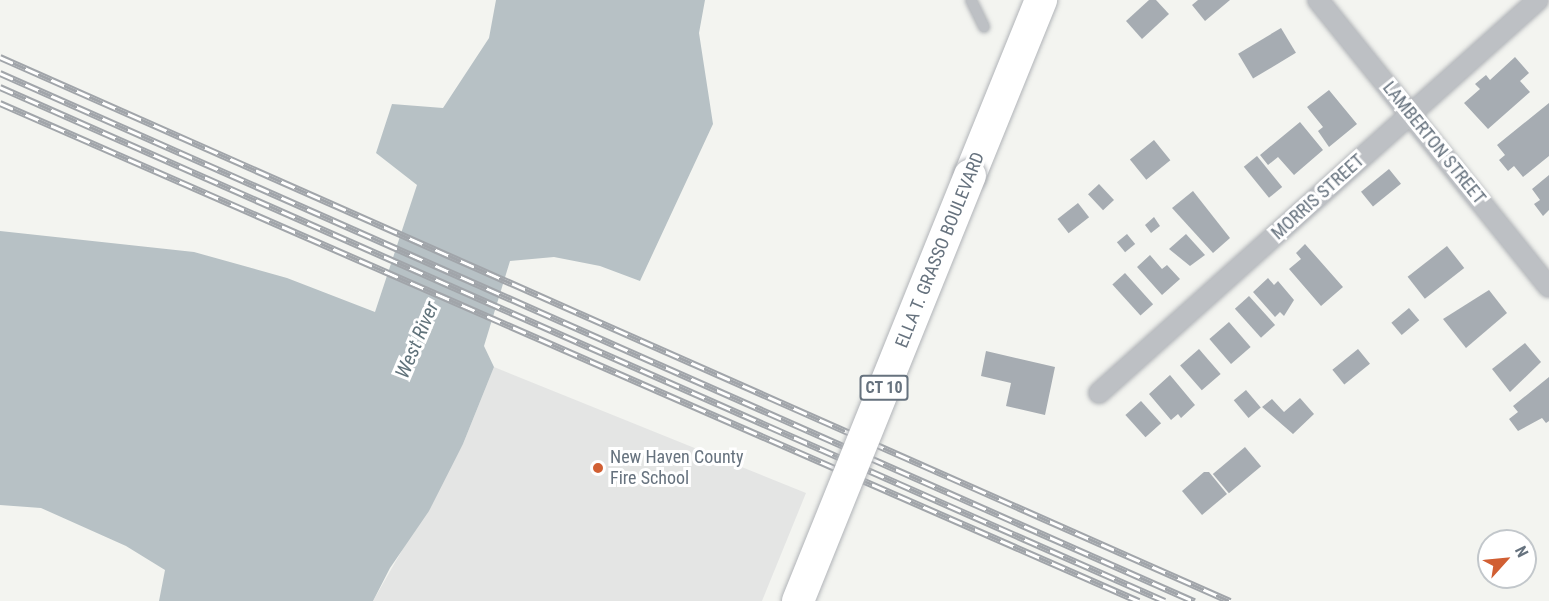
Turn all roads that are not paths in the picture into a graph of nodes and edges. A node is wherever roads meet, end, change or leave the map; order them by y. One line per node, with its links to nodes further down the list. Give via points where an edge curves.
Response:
1 (971, 0): 5 (lane)
2 (1041, 0): 9 (main road, ELLA T. GRASSO BOULEVARD / CT 10, bridge)
3 (1318, 0): 6 (street, LAMBERTON STREET)
4 (1538, 0): 6 (street, MORRIS STREET)
5 (984, 27)
6 (1410, 114): 7 (street, LAMBERTON STREET); 8 (street, MORRIS STREET)
7 (1549, 287)
8 (1099, 393)
9 (798, 601)

